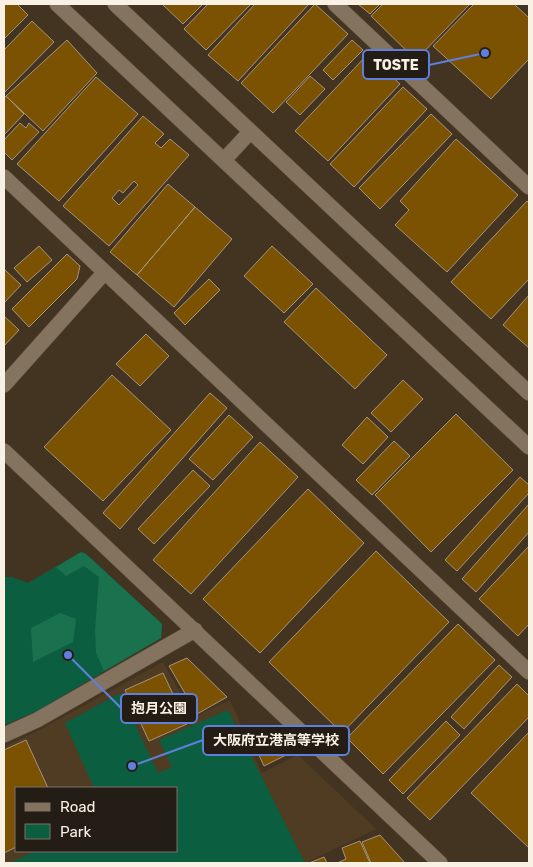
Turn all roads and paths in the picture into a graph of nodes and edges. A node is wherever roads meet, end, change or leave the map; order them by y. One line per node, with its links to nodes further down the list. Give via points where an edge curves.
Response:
1 (57, 4): 5 (street)
2 (114, 4): 4 (street)
3 (334, 4): 7 (street)
4 (250, 132): 5 (street); 10 (street)
5 (224, 160): 11 (street)
6 (4, 177): 8 (street)
7 (529, 186)
8 (104, 273): 9 (street); 14 (street)
9 (4, 385)
10 (529, 393)
11 (529, 447)
12 (4, 451): 13 (street)
13 (195, 630): 15 (street, via 37,720); 16 (street)
14 (529, 672)
15 (4, 735)
16 (440, 863)

